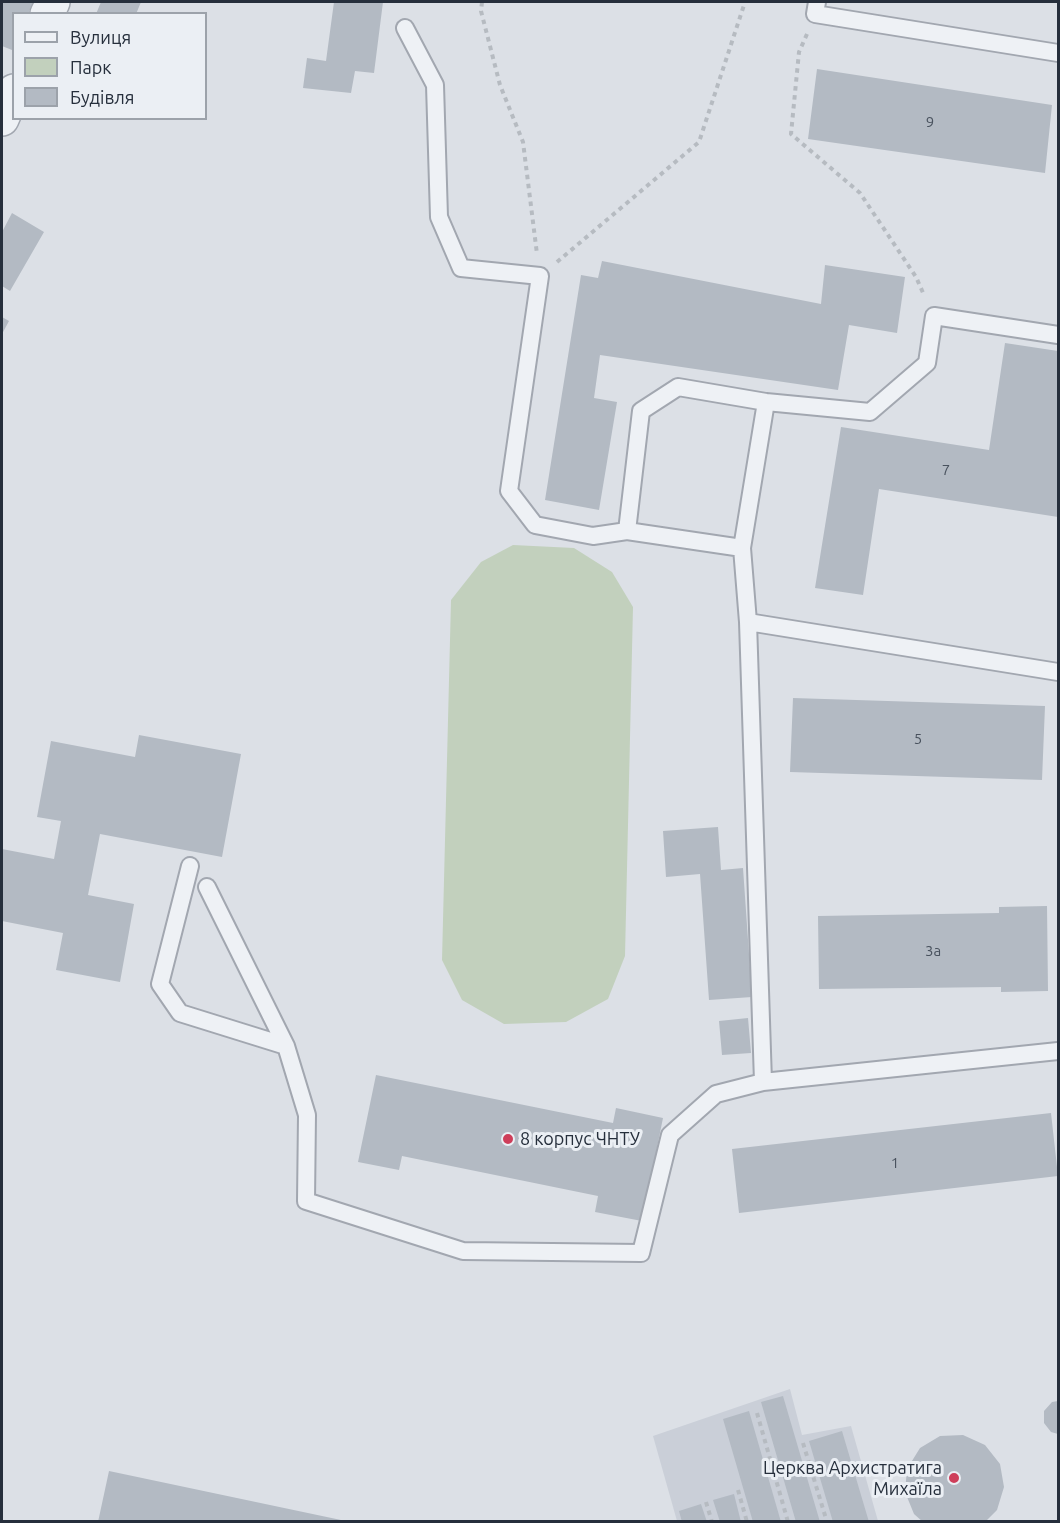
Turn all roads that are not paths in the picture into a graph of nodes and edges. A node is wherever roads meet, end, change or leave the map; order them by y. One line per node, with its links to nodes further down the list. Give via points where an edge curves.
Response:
1 (816, 8): 3 (lane)
2 (405, 28): 8 (lane, via 435,85 440,218 461,268 540,276 509,491 535,525 593,536)
3 (1059, 52)
4 (12, 96): 5 (street)
5 (2, 119)
6 (1059, 335): 7 (lane, via 934,316 927,363 870,412)
7 (766, 402): 8 (lane, via 678,387 641,411); 9 (lane)
8 (627, 531): 9 (lane)
9 (742, 548): 10 (lane)
10 (748, 622): 11 (lane); 16 (lane)
11 (1059, 672)
12 (190, 866): 14 (lane, via 160,984 180,1013)
13 (207, 887): 14 (lane)
14 (286, 1046): 16 (lane, via 307,1115 306,1201 463,1251 641,1253 670,1135 716,1094)
15 (1059, 1051): 16 (lane)
16 (763, 1082)

